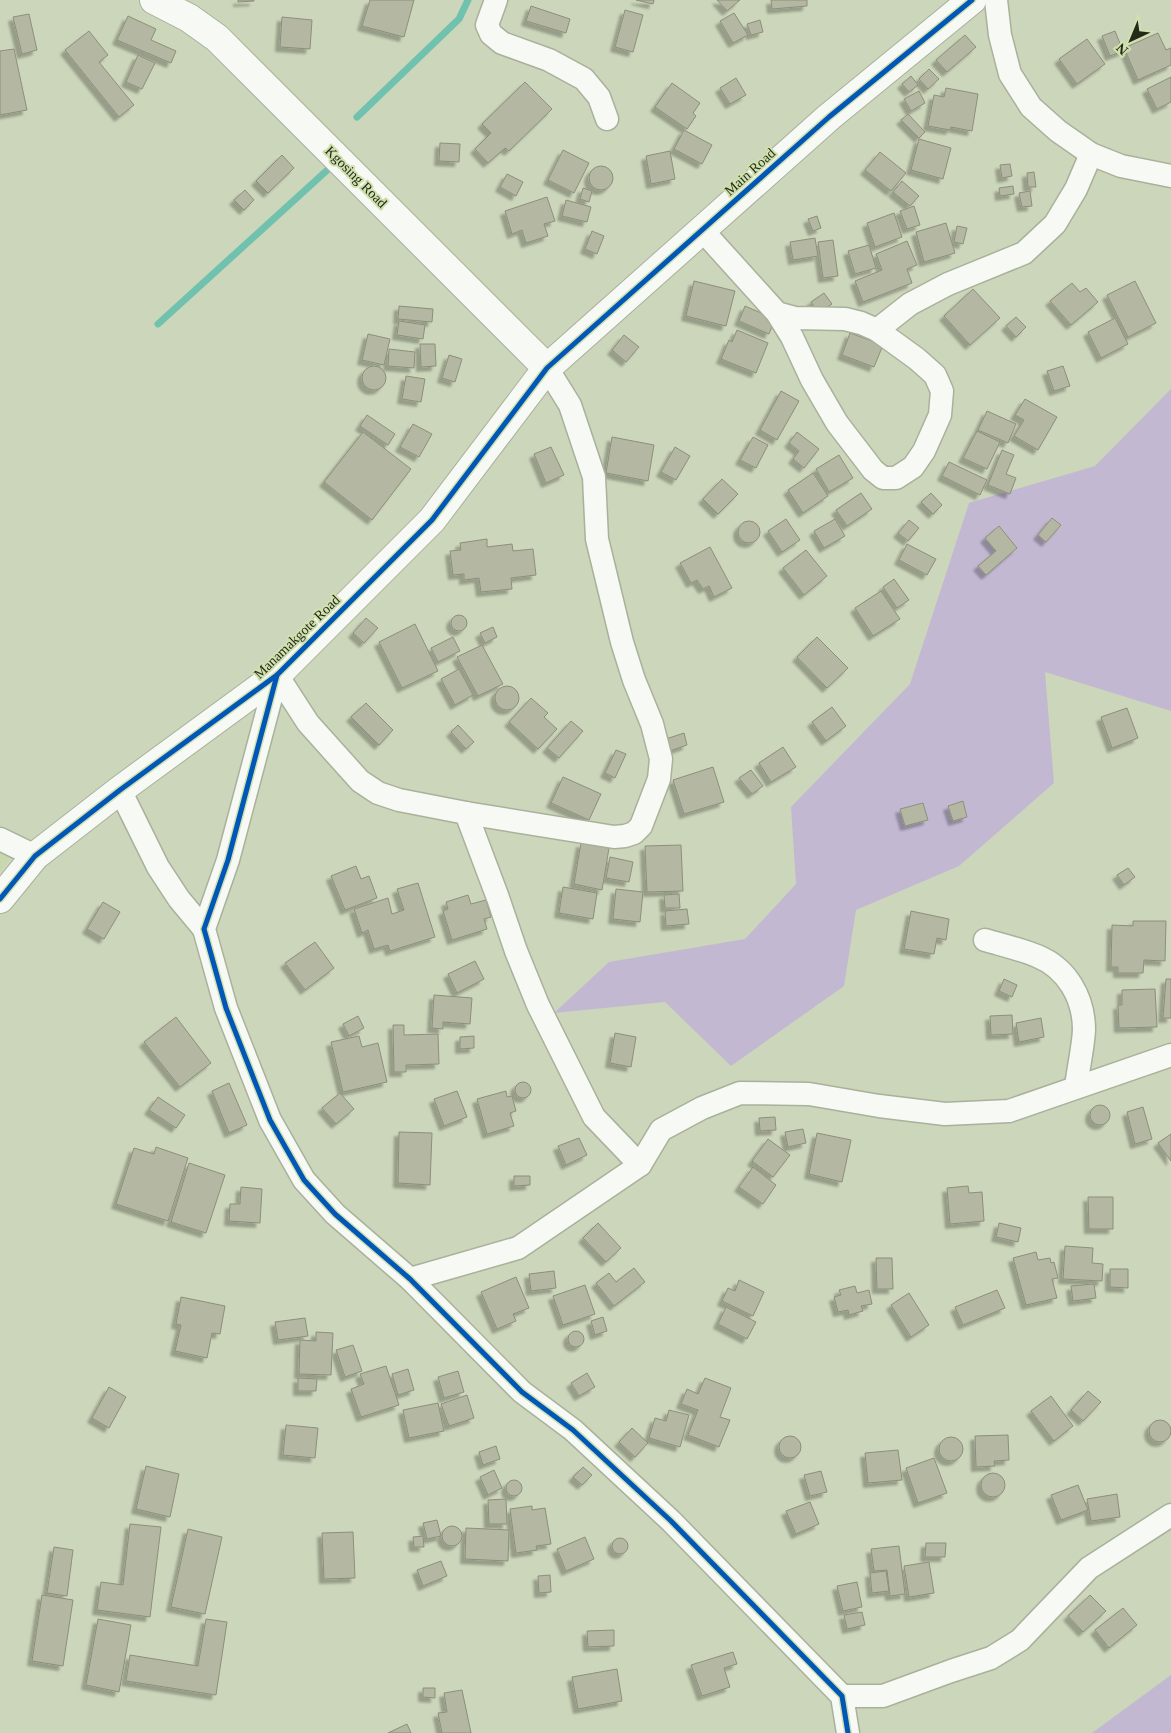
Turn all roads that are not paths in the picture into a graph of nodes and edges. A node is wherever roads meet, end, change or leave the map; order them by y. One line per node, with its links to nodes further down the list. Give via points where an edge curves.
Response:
1 (154, 0): 11 (street, Kgosing Road, via 189,18 217,38)
2 (496, 0): 5 (street, via 487,25 491,34 502,43 548,60 584,79 599,97)
3 (972, 0): 8 (street, Main Road, via 830,116)
4 (996, 0): 6 (street, via 1000,35 1010,74 1031,107)
5 (607, 119)
6 (1090, 154): 7 (street, via 1121,166); 10 (street, via 1076,189 1054,224 1024,253 948,284 910,304)
7 (1171, 176)
8 (702, 230): 9 (street); 11 (street, Main Road)
9 (777, 313): 10 (street, via 795,318 845,319); 10 (street, via 837,423 873,470 883,478 896,478 913,467 924,451 940,415 942,391 935,374)
10 (877, 330)
11 (547, 368): 12 (street, Manamakgote Road, via 432,520); 14 (street, via 570,405 594,477 597,539 622,642 652,724 661,759 659,779 641,826 625,836 614,837)
12 (277, 675): 13 (street, Manamakgote Road); 14 (street, via 308,723 360,781 378,793 399,800); 18 (street, via 228,860)
13 (120, 790): 16 (street, Manamakgote Road); 18 (street, via 158,867)
14 (466, 813): 22 (street, via 542,1013 594,1117)
15 (0, 840): 16 (street)
16 (35, 856): 17 (street, Manamakgote Road)
17 (0, 900)
18 (204, 929): 23 (street, via 226,1008 270,1120 304,1180 335,1214)
19 (985, 940): 21 (street, via 1038,956 1056,967 1072,983 1081,1006 1084,1029)
20 (1171, 1055): 21 (street)
21 (1076, 1087): 22 (street, via 1010,1111 945,1114 810,1094 740,1093 702,1108 662,1130)
22 (640, 1165): 23 (street, via 518,1248)
23 (410, 1279): 25 (street, via 522,1392 573,1430 671,1521)
24 (1171, 1515): 25 (street, via 1089,1568 1020,1640 992,1658 883,1696)
25 (842, 1696): 26 (street)
26 (848, 1733)

